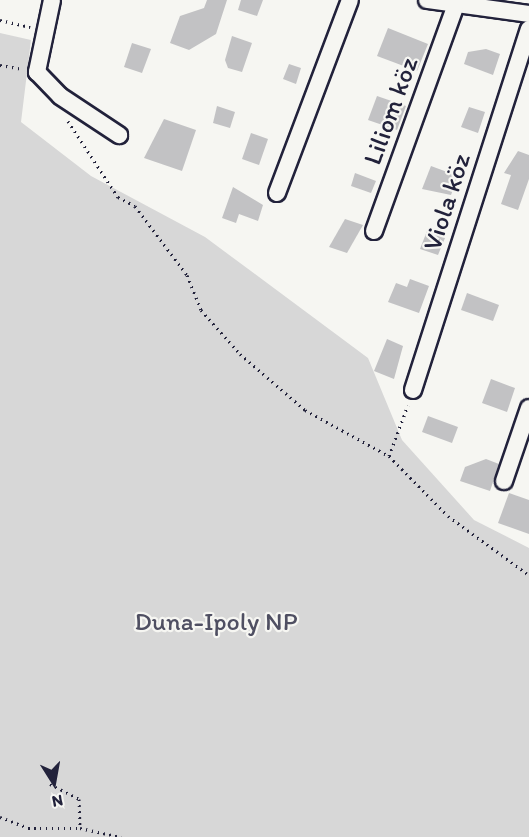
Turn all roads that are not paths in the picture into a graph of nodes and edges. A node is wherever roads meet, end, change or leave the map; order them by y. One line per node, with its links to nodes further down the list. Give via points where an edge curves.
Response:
1 (52, 0): 7 (street, via 37,72 60,96)
2 (350, 0): 8 (street)
3 (427, 0): 4 (street)
4 (455, 7): 5 (street); 9 (street, Liliom köz)
5 (529, 14)
6 (529, 29): 10 (street, Viola köz)
7 (119, 135)
8 (277, 193)
9 (374, 231)
10 (413, 390)
11 (529, 408): 12 (street)
12 (504, 481)

